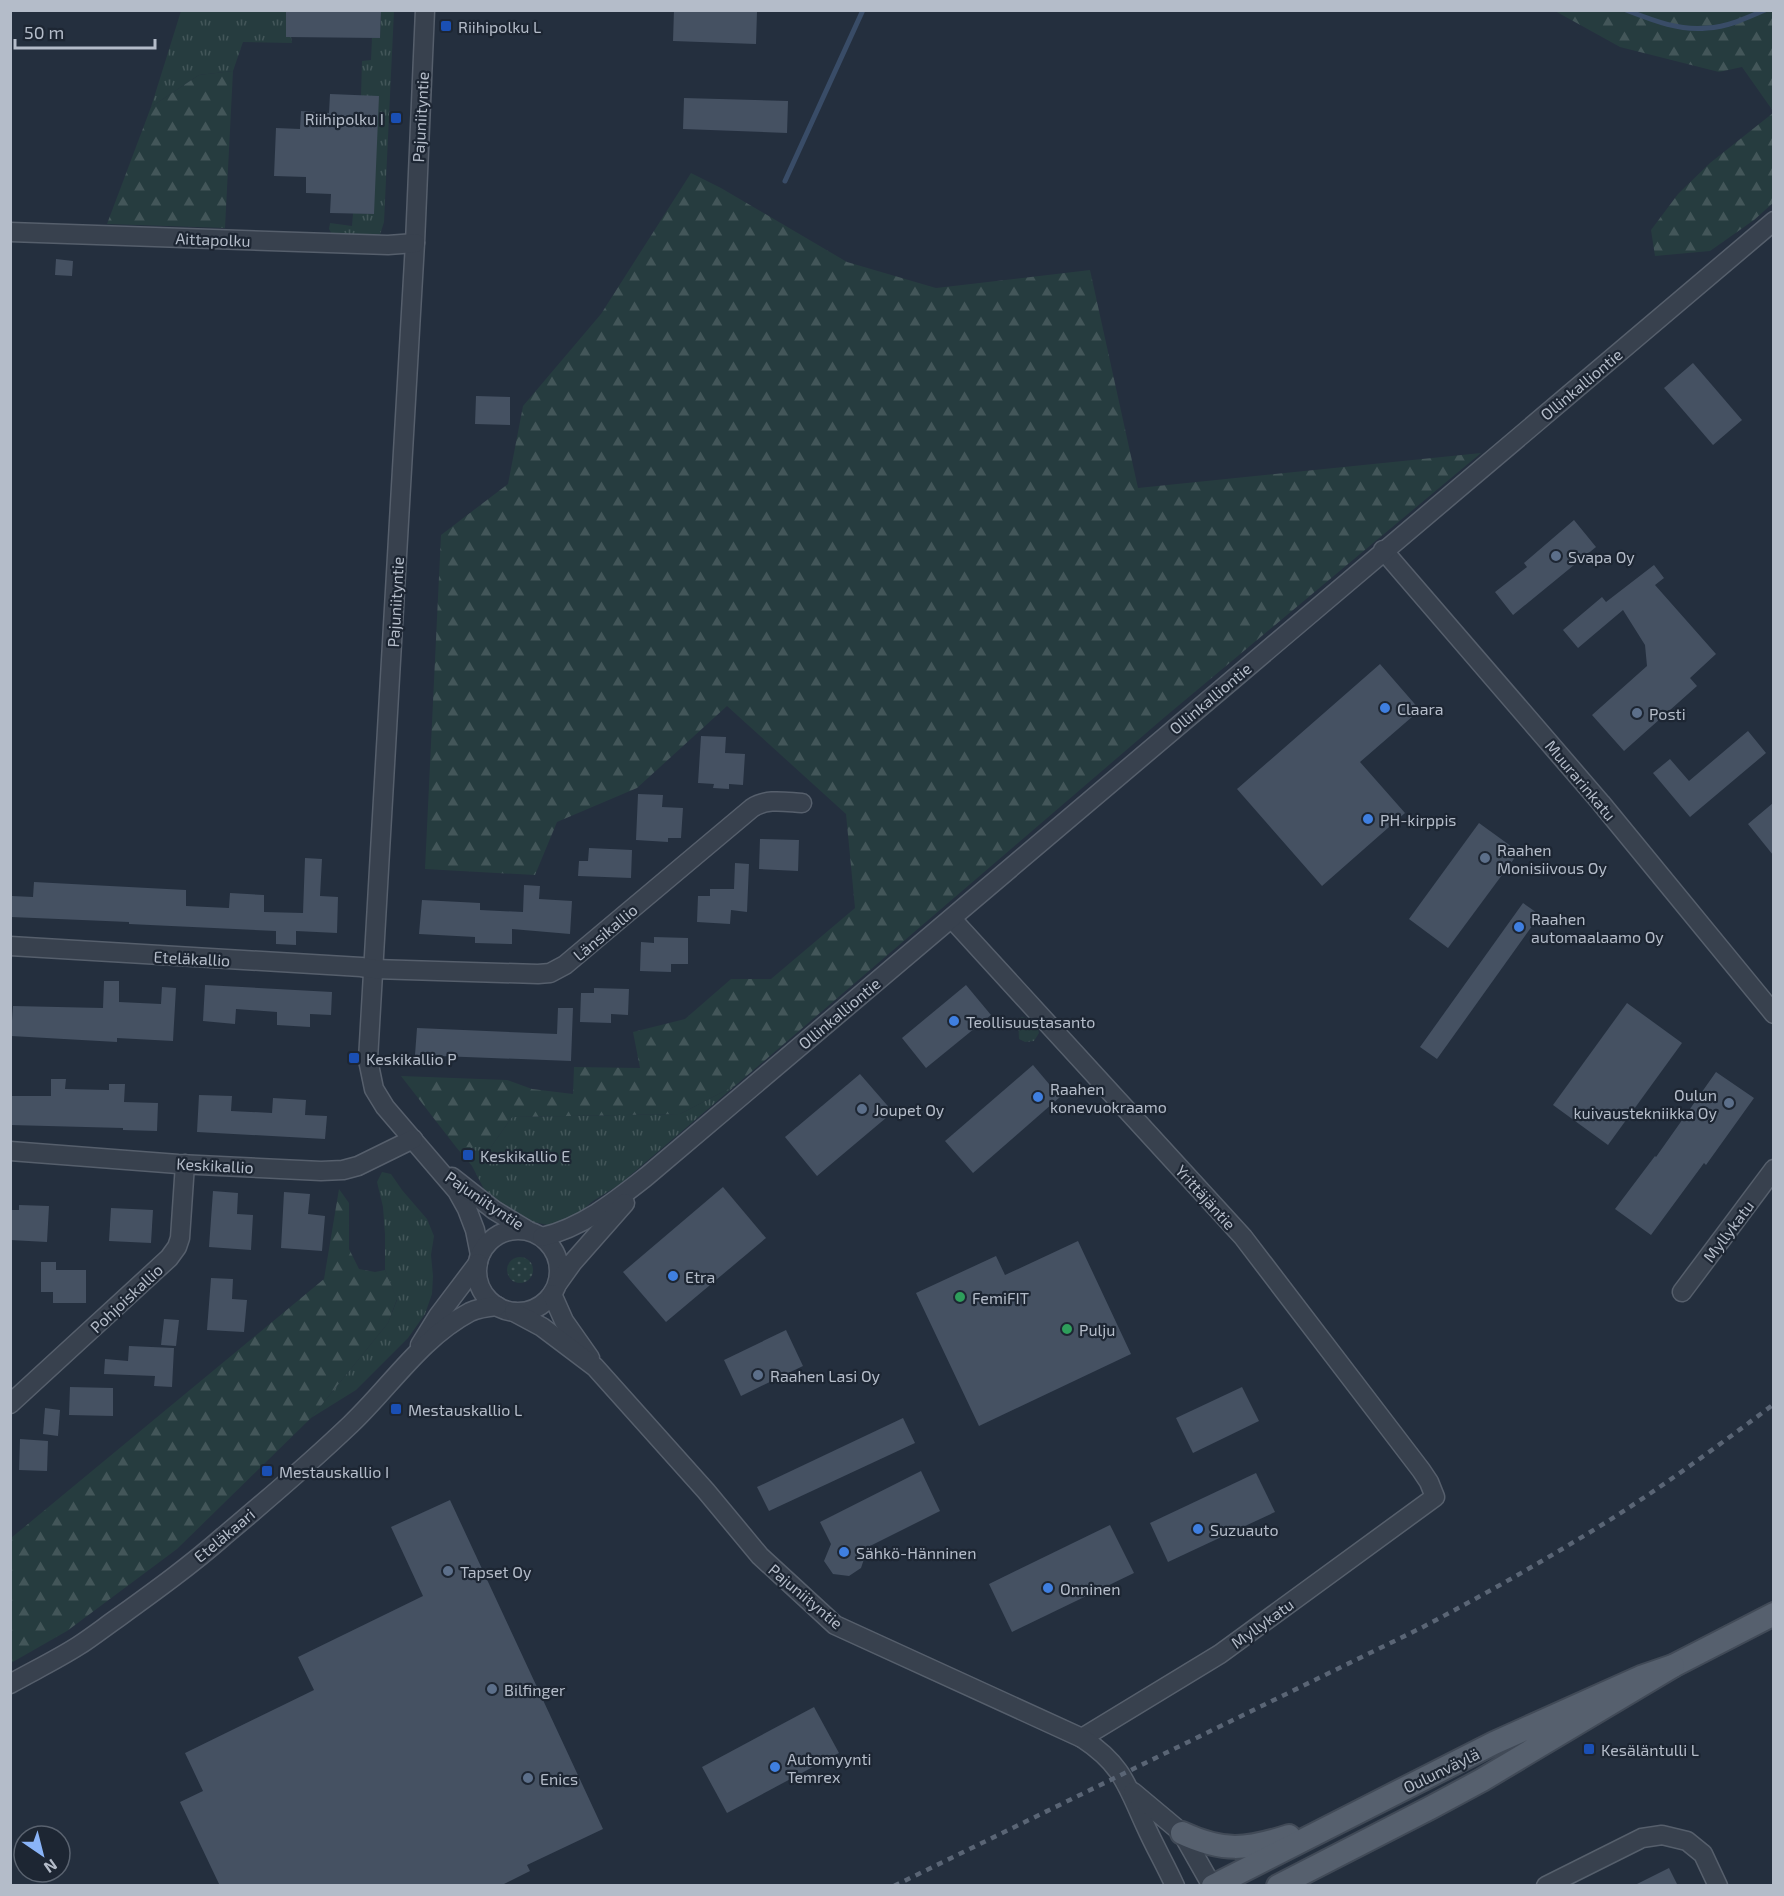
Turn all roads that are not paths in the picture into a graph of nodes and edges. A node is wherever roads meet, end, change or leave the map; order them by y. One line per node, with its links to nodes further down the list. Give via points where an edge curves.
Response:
1 (425, 10): 4 (street, Pajuniityntie)
2 (1773, 221): 5 (street, Ollinkalliontie)
3 (10, 232): 4 (street, Aittapolku)
4 (415, 243): 9 (street, Pajuniityntie)
5 (1383, 550): 7 (street, Ollinkalliontie); 10 (street, Muurarinkatu, via 1601,803)
6 (802, 803): 9 (street, Länsikallio, via 767,801 752,807 558,970 538,974)
7 (952, 919): 16 (street, Ollinkalliontie); 26 (street, Yrittäjäntie, via 1243,1238 1421,1470)
8 (10, 946): 9 (street, Eteläkallio)
9 (374, 969): 11 (street, Pajuniityntie, via 370,1073 385,1107)
10 (1773, 1014)
11 (413, 1139): 13 (street, Keskikallio, via 343,1170); 15 (street, Pajuniityntie)
12 (10, 1151): 13 (street, Keskikallio)
13 (185, 1164): 25 (street, Pohjoiskallio, via 180,1238 169,1258)
14 (1773, 1169): 20 (street, Myllykatu)
15 (440, 1170): 17 (street, Pajuniityntie, via 510,1221); 18 (street, Pajuniityntie, via 467,1209)
16 (646, 1176): 17 (street, Ollinkalliontie, via 572,1228); 19 (street, Ollinkalliontie, via 573,1262)
17 (535, 1234): 18 (street, via 508,1231 498,1235); 19 (street, via 548,1242 557,1257 560,1273)
18 (479, 1259): 21 (street, via 477,1278 482,1291); 23 (street, Eteläkaari)
19 (555, 1290): 22 (street, via 541,1305); 24 (street, Pajuniityntie, via 564,1321)
20 (1682, 1292)
21 (496, 1306): 22 (street); 23 (street, Eteläkaari, via 481,1308 457,1320)
22 (514, 1312): 24 (street, Pajuniityntie, via 542,1327)
23 (413, 1357): 29 (street, Eteläkaari, via 352,1423 223,1538 79,1646)
24 (595, 1367): 30 (street, Pajuniityntie, via 760,1556 835,1625)
25 (10, 1404)
26 (1435, 1497): 30 (street, Myllykatu, via 1220,1654)
27 (1773, 1614): 28 (main road, Oulunväylä)
28 (1643, 1680): 32 (main road, Oulunväylä, via 1494,1743); 36 (main road, Oulunväylä, via 1482,1780)
29 (10, 1684)
30 (1082, 1738): 31 (street, Pajuniityntie, via 1105,1756)
31 (1131, 1790): 33 (street, Pajuniityntie); 34 (street, Pajuniityntie)
32 (1382, 1799): 33 (main road, via 1351,1806 1289,1836 1255,1845 1214,1845); 35 (main road, Oulunväylä)
33 (1182, 1833): 35 (street, Pajuniityntie)
34 (1175, 1886)
35 (1213, 1886)
36 (1278, 1886)
37 (1546, 1886): 38 (street, via 1642,1838 1662,1835 1687,1841 1703,1854)
38 (1718, 1886)

